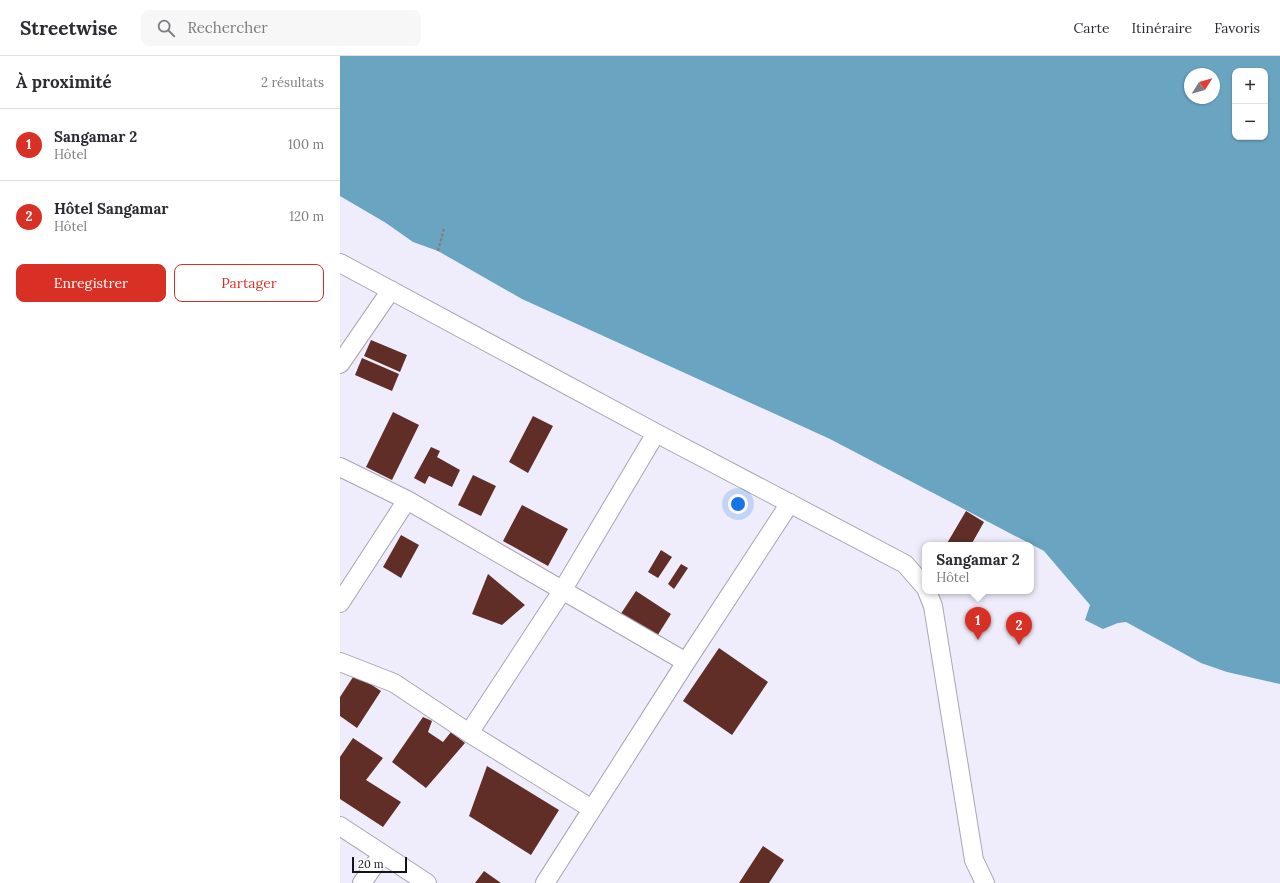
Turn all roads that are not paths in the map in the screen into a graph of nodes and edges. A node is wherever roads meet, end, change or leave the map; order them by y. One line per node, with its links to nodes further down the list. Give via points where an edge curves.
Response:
1 (340, 262): 2 (street)
2 (391, 290): 3 (street); 4 (street)
3 (340, 364)
4 (656, 434): 7 (street); 9 (street)
5 (340, 468): 6 (street)
6 (407, 500): 9 (street); 11 (street)
7 (790, 503): 8 (street, via 905,564); 13 (street)
8 (922, 584)
9 (562, 591): 13 (street); 14 (street)
10 (928, 594): 21 (street, via 933,606 974,860)
11 (340, 603)
12 (340, 662): 14 (street, via 394,683)
13 (686, 662): 15 (street)
14 (469, 734): 15 (street)
15 (592, 809): 20 (street)
16 (340, 826): 17 (street)
17 (382, 854): 18 (street); 19 (street)
18 (362, 883)
19 (427, 883)
20 (545, 883)
21 (985, 883)

